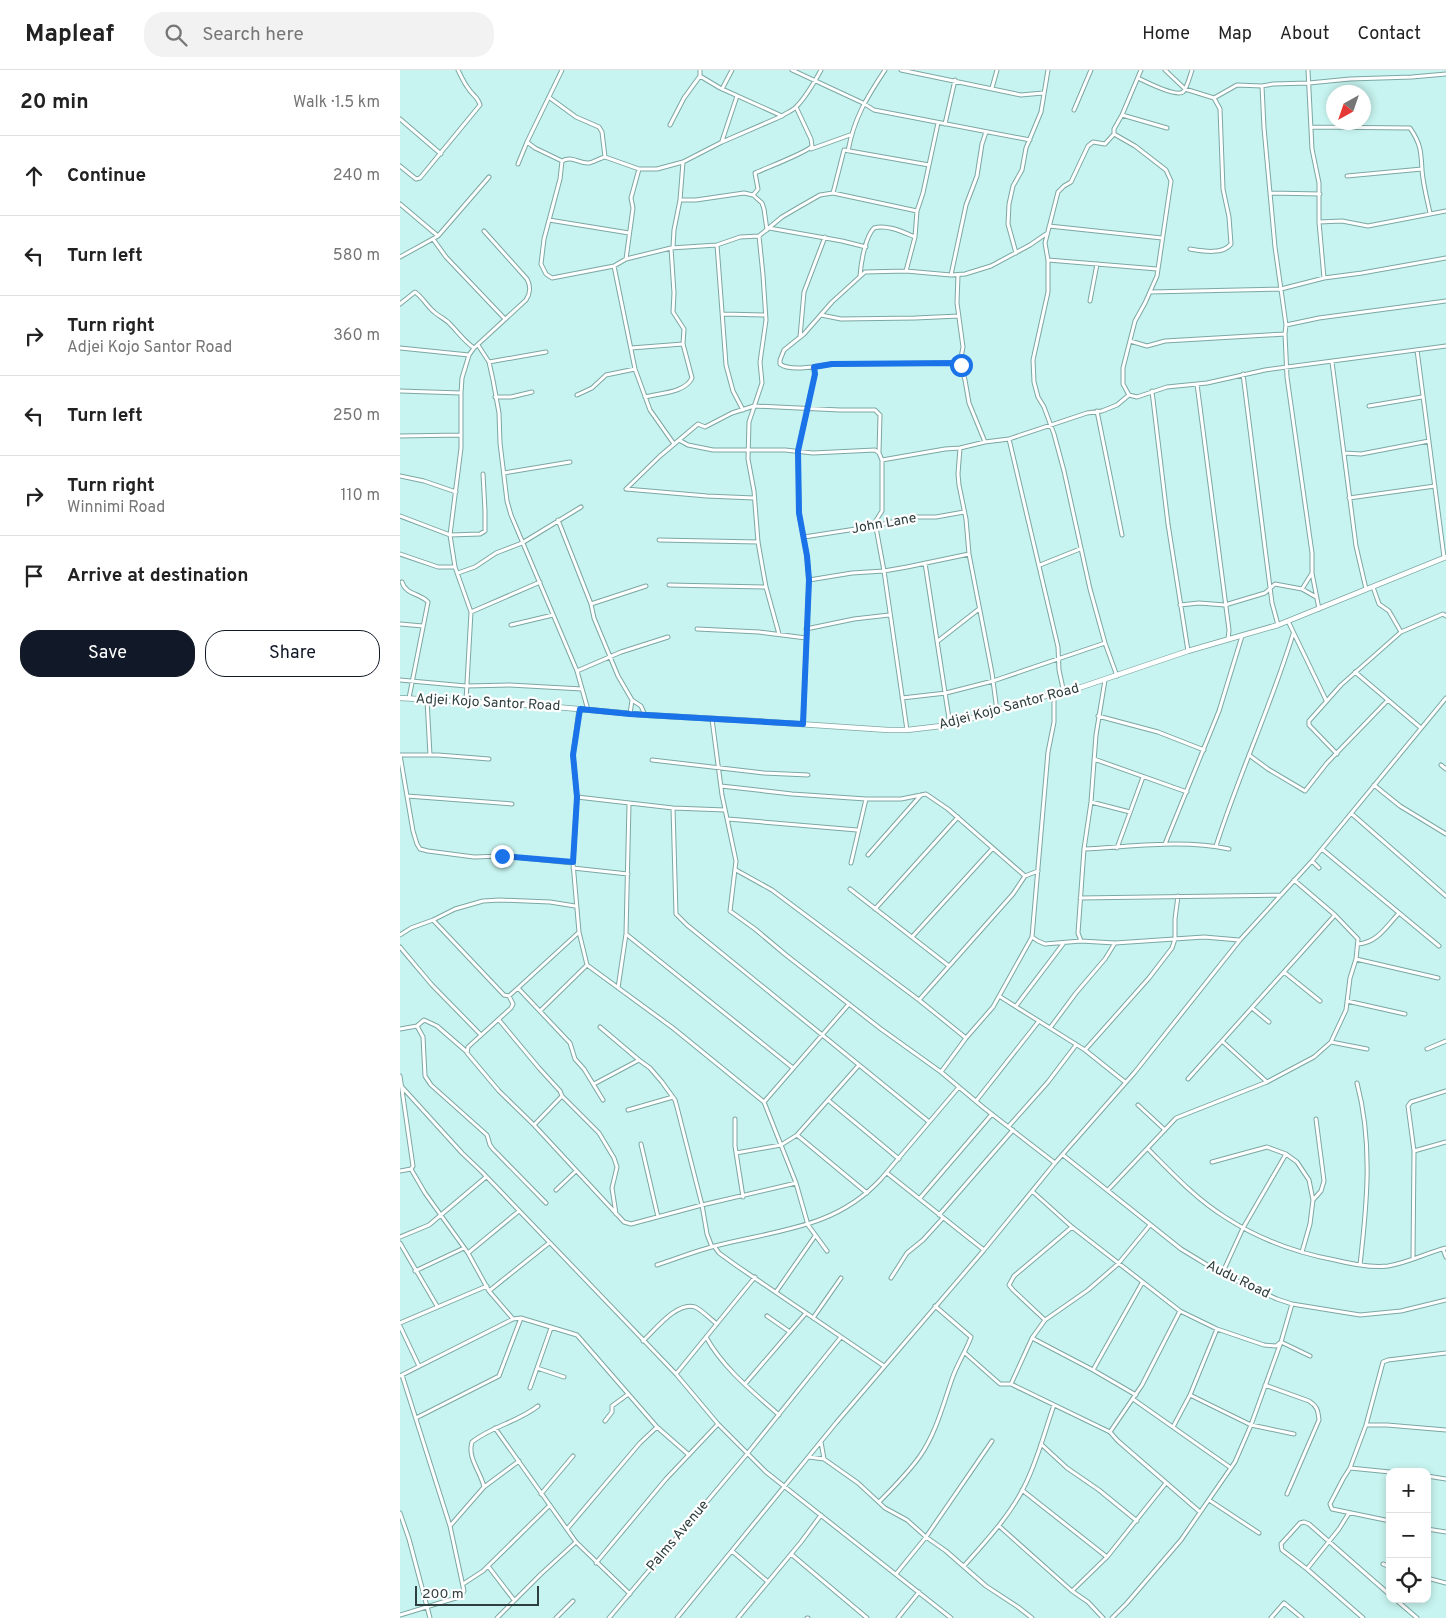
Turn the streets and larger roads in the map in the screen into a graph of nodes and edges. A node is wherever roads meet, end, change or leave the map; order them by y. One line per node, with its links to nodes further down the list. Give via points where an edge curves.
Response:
1 (458, 70): 49 (street, via 480,105)
2 (562, 70): 28 (street)
3 (700, 70): 17 (street)
4 (732, 70): 25 (street)
5 (792, 70): 20 (street)
6 (821, 70): 20 (street)
7 (885, 70): 30 (street)
8 (900, 70): 19 (street)
9 (997, 70): 23 (street)
10 (1048, 70): 26 (street)
11 (1091, 70): 32 (street)
12 (1141, 70): 18 (street)
13 (1165, 70): 24 (street)
14 (1192, 70): 24 (street)
15 (1308, 70): 21 (street)
16 (1446, 74): 21 (street)
17 (700, 76): 25 (street); 38 (street)
18 (1138, 78): 24 (street, via 1173,93 1180,94); 33 (street)
19 (955, 80): 23 (street); 37 (street)
20 (816, 81): 30 (street); 31 (street)
21 (1310, 83): 22 (street); 39 (street)
22 (1262, 86): 29 (street, via 1236,85); 61 (street)
23 (992, 88): 26 (street, via 1021,95)
24 (1185, 88): 29 (street)
25 (722, 89): 27 (street)
26 (1043, 93): 44 (street, via 1041,112)
27 (736, 96): 34 (street); 46 (street)
28 (550, 98): 45 (street); 50 (street, via 576,117 599,127)
29 (1214, 98): 85 (street, via 1220,108 1223,189 1232,244 1226,249 1204,252)
30 (863, 103): 36 (street, via 874,110); 43 (street)
31 (796, 107): 34 (street); 47 (street, via 811,139)
32 (1074, 110)
33 (1122, 115): 40 (street); 42 (street)
34 (782, 116): 46 (street)
35 (400, 119): 49 (street)
36 (938, 123): 37 (street); 54 (street)
37 (945, 124): 41 (street)
38 (670, 125)
39 (1310, 126): 57 (street, via 1410,128 1421,150); 62 (street)
40 (1167, 128)
41 (986, 132): 44 (street); 96 (street)
42 (1114, 134): 71 (street, via 1105,144 1093,142 1088,146 1072,182 1058,192); 81 (street, via 1166,170 1171,181)
43 (851, 135): 47 (street); 48 (street)
44 (1030, 140): 86 (street, via 1009,204 1008,224)
45 (527, 142): 51 (street); 53 (street)
46 (722, 142): 52 (street)
47 (811, 149): 63 (street, via 755,173 758,190)
48 (848, 151): 54 (street); 60 (street, via 843,151)
49 (441, 154): 55 (street, via 420,178 416,179)
50 (605, 157): 51 (street, via 590,162); 56 (street)
51 (562, 161): 69 (street)
52 (683, 162): 56 (street, via 657,169); 64 (street)
53 (518, 164)
54 (929, 165): 66 (street)
55 (400, 166)
56 (639, 169): 74 (street, via 631,198 633,208)
57 (1422, 169): 58 (street); 68 (street)
58 (1347, 176)
59 (489, 177): 76 (street)
60 (833, 193): 66 (street); 72 (street, via 815,198)
61 (1271, 193): 62 (street); 99 (street)
62 (1320, 194): 70 (street)
63 (754, 195): 64 (street, via 744,193); 72 (street, via 762,204)
64 (680, 200): 83 (street)
65 (400, 204): 76 (street)
66 (917, 211): 78 (street)
67 (1446, 211): 68 (street)
68 (1430, 213): 70 (street, via 1368,226 1342,221)
69 (549, 220): 74 (street); 92 (street, via 541,264 548,276 574,275)
70 (1318, 222): 98 (street)
71 (1049, 226): 75 (street); 81 (street)
72 (768, 229): 77 (street); 80 (street)
73 (484, 231): 108 (street, via 529,284 526,300)
74 (629, 233): 89 (street)
75 (1046, 234): 86 (street); 90 (street)
76 (438, 236): 79 (street)
77 (759, 236): 82 (street, via 740,237); 105 (street)
78 (915, 236): 84 (street, via 878,226 871,231); 94 (street)
79 (433, 238): 87 (street); 108 (street, via 446,257)
80 (825, 238): 84 (street); 111 (street, via 804,292)
81 (1162, 238): 93 (street)
82 (717, 245): 83 (street); 104 (street)
83 (672, 247): 89 (street); 114 (street, via 673,312 684,329)
84 (866, 248): 97 (street)
85 (1190, 249)
86 (1016, 253): 95 (street, via 979,270)
87 (400, 257)
88 (1446, 258): 98 (street)
89 (626, 259): 92 (street)
90 (1048, 260): 91 (street); 144 (street, via 1048,292 1033,371 1038,396)
91 (1097, 264): 93 (street); 101 (street)
92 (614, 266): 118 (street)
93 (1157, 269): 100 (street)
94 (906, 271): 96 (street); 97 (street, via 867,272)
95 (958, 274): 96 (street); 107 (street)
96 (951, 275)
97 (860, 276): 106 (street)
98 (1324, 278): 99 (street)
99 (1281, 289): 100 (street); 109 (street)
100 (1150, 292): 112 (street)
101 (1090, 301)
102 (1446, 301): 109 (street)
103 (400, 304): 117 (street, via 412,293 417,293)
104 (723, 314): 105 (street); 142 (street, via 726,365 733,391)
105 (765, 315): 139 (street, via 762,382)
106 (821, 315): 107 (street, via 841,318); 111 (street)
107 (959, 316): 124 (street, via 963,347)
108 (505, 319): 113 (street)
109 (1286, 325): 110 (street)
110 (1285, 334): 112 (street, via 1165,341 1151,346); 126 (street)
111 (800, 337): 125 (street, via 784,350 780,364 784,368)
112 (1129, 341): 135 (street, via 1122,376)
113 (478, 344): 117 (street); 122 (street)
114 (683, 344): 118 (street); 137 (street, via 691,369 690,382 677,390)
115 (1446, 346): 119 (street)
116 (400, 348): 121 (street)
117 (474, 348): 121 (street)
118 (630, 348): 127 (street)
119 (1417, 350): 123 (street); 138 (street)
120 (546, 352): 122 (street)
121 (470, 355): 132 (street)
122 (489, 362): 136 (street)
123 (1332, 362): 126 (street); 156 (street)
124 (960, 363): 125 (street, via 832,364); 150 (street, via 968,403)
125 (814, 367): 141 (street)
126 (1287, 368): 128 (street); 186 (street)
127 (635, 369): 134 (street, via 606,376); 137 (street)
128 (1243, 374): 129 (street); 195 (street)
129 (1197, 384): 131 (street); 201 (street)
130 (400, 391): 132 (street)
131 (1152, 391): 135 (street, via 1137,397); 200 (street)
132 (461, 392): 145 (street)
133 (532, 392): 136 (street)
134 (577, 395)
135 (1129, 396): 143 (street, via 1117,405)
136 (495, 397): 159 (street)
137 (645, 397): 151 (street, via 650,410)
138 (1422, 397): 140 (street); 149 (street)
139 (754, 406): 141 (street); 142 (street); 153 (street, via 748,432)
140 (1369, 406)
141 (808, 409): 154 (street); 155 (street, via 876,410 880,415)
142 (743, 410): 148 (street, via 705,427 698,424)
143 (1097, 411): 144 (street); 173 (street)
144 (1050, 426): 147 (street); 178 (street, via 1064,472)
145 (460, 435): 146 (street); 163 (street)
146 (400, 436)
147 (1009, 439): 150 (street); 183 (street)
148 (678, 440): 151 (street); 153 (street, via 713,450)
149 (1429, 441): 156 (street, via 1360,454); 162 (street)
150 (985, 442): 152 (street)
151 (674, 444): 164 (street, via 626,489)
152 (960, 448): 157 (street); 167 (street, via 958,474)
153 (748, 451): 154 (street); 164 (street)
154 (798, 451): 155 (street); 174 (street, via 799,513)
155 (880, 452): 157 (street)
156 (1344, 453): 165 (street)
157 (882, 460): 170 (street, via 882,511)
158 (570, 462): 159 (street)
159 (504, 473): 177 (street, via 511,515)
160 (483, 474): 172 (street, via 485,531)
161 (400, 476): 163 (street)
162 (1435, 486): 165 (street); 171 (street)
163 (456, 492): 172 (street)
164 (754, 498): 176 (street)
165 (1349, 498): 197 (street)
166 (581, 507): 169 (street)
167 (964, 512): 170 (street, John Lane, via 913,517); 180 (street)
168 (400, 516): 172 (street)
169 (558, 520): 177 (street); 199 (street)
170 (875, 526): 174 (street, John Lane); 185 (street)
171 (1444, 534): 181 (street)
172 (450, 535): 184 (street)
173 (1122, 535)
174 (804, 537): 188 (street)
175 (659, 540): 176 (street)
176 (758, 542): 193 (street)
177 (522, 543): 187 (street, via 496,552); 190 (street)
178 (1080, 549): 183 (street); 223 (street)
179 (400, 554): 184 (street, via 438,567)
180 (969, 554): 182 (street); 202 (street)
181 (1445, 557): 194 (street, Adjei Kojo Santor Road)
182 (925, 562): 185 (street); 222 (street)
183 (1040, 565): 226 (street)
184 (455, 567): 187 (street)
185 (884, 571): 188 (street); 206 (street)
186 (1312, 573): 196 (street); 198 (street)
187 (458, 574): 204 (street)
188 (809, 580): 214 (street)
189 (402, 582): 212 (street, via 406,589 428,602)
190 (540, 582): 204 (street); 205 (street)
191 (669, 585): 193 (street)
192 (646, 586): 199 (street)
193 (766, 587): 216 (street)
194 (1372, 587): 197 (street, Adjei Kojo Santor Road); 215 (street, via 1379,604 1389,611)
195 (1270, 588): 196 (street, via 1276,584); 201 (street, via 1265,593); 211 (street)
196 (1302, 588): 198 (street)
197 (1366, 589): 203 (street, Adjei Kojo Santor Road)
198 (1316, 598): 203 (street)
199 (591, 604): 225 (street)
200 (1180, 605): 201 (street); 224 (street)
201 (1225, 605): 221 (street)
202 (979, 609): 222 (street); 233 (street)
203 (1319, 609): 208 (street, Adjei Kojo Santor Road)
204 (471, 612): 234 (street)
205 (553, 615): 210 (street); 227 (street)
206 (890, 615): 214 (street); 240 (street)
207 (1446, 616): 215 (street, via 1443,614)
208 (1288, 621): 211 (street, Adjei Kojo Santor Road); 217 (street)
209 (400, 624): 212 (street)
210 (511, 625)
211 (1278, 625): 218 (street, Adjei Kojo Santor Road)
212 (423, 626): 232 (street)
213 (697, 629): 216 (street)
214 (806, 629): 220 (street)
215 (1401, 632): 228 (street)
216 (778, 634): 220 (street)
217 (1293, 634): 245 (street); 262 (street)
218 (1242, 635): 221 (street, Adjei Kojo Santor Road); 261 (street, via 1220,711)
219 (668, 638): 225 (street)
220 (806, 638): 257 (street)
221 (1228, 640): 224 (street, Adjei Kojo Santor Road)
222 (937, 641): 236 (street)
223 (1105, 643): 226 (street); 229 (street)
224 (1188, 651): 229 (street, Adjei Kojo Santor Road)
225 (610, 657): 227 (street); 244 (street)
226 (1058, 659): 233 (street); 237 (street)
227 (577, 671): 235 (street)
228 (1355, 672): 245 (street); 246 (street)
229 (1117, 676): 231 (street, Adjei Kojo Santor Road)
230 (400, 680): 232 (street)
231 (1105, 680): 237 (street, Adjei Kojo Santor Road); 255 (street)
232 (413, 681): 234 (street); 242 (street)
233 (993, 681): 236 (street); 252 (street)
234 (466, 686): 235 (street); 247 (street)
235 (582, 689): 251 (street)
236 (946, 693): 240 (street); 258 (street)
237 (1064, 693): 238 (street, Adjei Kojo Santor Road)
238 (1054, 695): 252 (street, Adjei Kojo Santor Road); 307 (street)
239 (400, 698): 242 (street, Adjei Kojo Santor Road)
240 (902, 698): 260 (street)
241 (1446, 698): 248 (street)
242 (408, 699): 243 (street, Adjei Kojo Santor Road)
243 (427, 700): 247 (street, Adjei Kojo Santor Road); 265 (street)
244 (632, 700): 253 (street); 254 (street, via 641,706)
245 (1326, 700): 263 (street, via 1308,723)
246 (1388, 700): 259 (street); 263 (street)
247 (466, 701): 250 (street, Adjei Kojo Santor Road)
248 (1442, 702): 249 (street); 259 (street)
249 (1446, 706)
250 (580, 709): 251 (street, Adjei Kojo Santor Road); 279 (street, via 573,755)
251 (588, 710): 253 (street, Adjei Kojo Santor Road)
252 (997, 711): 258 (street, Adjei Kojo Santor Road)
253 (630, 714): 254 (street, Adjei Kojo Santor Road)
254 (645, 715): 256 (street, Adjei Kojo Santor Road)
255 (1098, 716): 261 (street, via 1158,732); 267 (street)
256 (712, 719): 257 (street, Adjei Kojo Santor Road); 270 (street)
257 (803, 724): 260 (street, Adjei Kojo Santor Road)
258 (950, 725): 260 (street, Adjei Kojo Santor Road)
259 (1421, 728): 274 (street)
260 (907, 730)
261 (1204, 750): 276 (street)
262 (1249, 754): 263 (street, via 1305,791); 294 (street)
263 (1337, 754)
264 (400, 755): 265 (street); 278 (street)
265 (430, 755): 266 (street)
266 (489, 759)
267 (1094, 759): 273 (street); 281 (street)
268 (652, 760): 270 (street)
269 (1441, 765): 271 (street)
270 (718, 769): 272 (street); 275 (street)
271 (1446, 769)
272 (808, 775)
273 (1144, 776): 276 (street); 286 (street)
274 (1374, 784): 287 (street); 291 (street, via 1400,806)
275 (721, 786): 280 (street); 285 (street)
276 (1188, 792): 293 (street)
277 (922, 794): 280 (street, via 901,799); 288 (street, via 929,795); 300 (street)
278 (407, 796): 282 (street); 302 (street, via 417,844 423,850 474,857)
279 (577, 797): 283 (street); 302 (street)
280 (866, 799): 290 (street)
281 (1091, 802): 286 (street); 297 (street)
282 (512, 804)
283 (629, 804): 284 (street); 308 (street)
284 (673, 808): 285 (street); 358 (street, via 676,914)
285 (725, 810): 289 (street)
286 (1130, 812): 296 (street)
287 (1352, 814): 299 (street); 314 (street)
288 (958, 817): 295 (street); 317 (street)
289 (728, 819): 290 (street); 306 (street)
290 (858, 830): 303 (street)
291 (1446, 833): 292 (street)
292 (1446, 838)
293 (1165, 844): 294 (street); 296 (street)
294 (1216, 846): 298 (street)
295 (993, 848): 309 (street); 324 (street)
296 (1117, 848): 297 (street)
297 (1084, 849): 315 (street)
298 (1229, 849)
299 (1322, 849): 301 (street); 318 (street)
300 (868, 855)
301 (1312, 861): 305 (street); 310 (street)
302 (573, 862): 304 (street)
303 (851, 863)
304 (574, 868): 308 (street); 316 (street)
305 (1319, 868)
306 (736, 870): 343 (street, via 772,890); 346 (street, via 730,911)
307 (1038, 871): 309 (street); 325 (street)
308 (628, 874): 323 (street)
309 (1025, 876): 336 (street)
310 (1294, 880): 312 (street); 319 (street)
311 (850, 889): 317 (street)
312 (1282, 895): 313 (street); 327 (street)
313 (1178, 896): 315 (street); 326 (street)
314 (1446, 896)
315 (1080, 898): 328 (street, via 1078,933)
316 (575, 906): 320 (street, via 491,900 456,909); 321 (street)
317 (876, 909): 324 (street)
318 (1399, 913): 331 (street, via 1373,941); 332 (street)
319 (1335, 916): 331 (street, via 1356,936); 337 (street)
320 (433, 920): 322 (street); 341 (street, via 501,993)
321 (579, 932): 335 (street); 339 (street)
322 (400, 934)
323 (626, 934): 340 (street); 371 (street)
324 (912, 937): 336 (street)
325 (1032, 937): 330 (street, via 1045,944); 342 (street)
326 (1175, 939): 327 (street); 329 (street); 367 (street, via 1167,956)
327 (1240, 940): 375 (street)
328 (1081, 941): 329 (street); 330 (street)
329 (1114, 943): 356 (street)
330 (1063, 944): 347 (street)
331 (1358, 944): 334 (street)
332 (1439, 946)
333 (400, 947): 359 (street)
334 (1356, 960): 338 (street); 345 (street)
335 (587, 965): 340 (street); 349 (street)
336 (949, 966): 343 (street)
337 (1284, 972): 344 (street); 348 (street)
338 (1438, 978)
339 (518, 988): 341 (street); 349 (street)
340 (618, 988): 387 (street)
341 (510, 996): 351 (street, via 513,1004)
342 (999, 996): 352 (street); 360 (street)
343 (919, 1000): 360 (street)
344 (1320, 1000)
345 (1347, 1001): 350 (street); 363 (street)
346 (849, 1004): 358 (street); 372 (street)
347 (1016, 1006)
348 (1252, 1008): 353 (street); 361 (street)
349 (540, 1011): 378 (street, via 570,1043 574,1059)
350 (1405, 1014)
351 (500, 1020): 359 (street); 382 (street)
352 (1039, 1022): 356 (street); 386 (street)
353 (1269, 1022)
354 (417, 1026): 357 (street); 368 (street, via 424,1020 437,1026); 423 (street, via 423,1037 425,1076 431,1085 487,1135 493,1149)
355 (600, 1027): 369 (street)
356 (1050, 1028): 364 (street)
357 (400, 1029)
358 (822, 1034): 370 (street); 371 (street)
359 (481, 1035): 368 (street, via 468,1047)
360 (966, 1038): 372 (street)
361 (1222, 1041): 374 (street); 376 (street)
362 (1446, 1041): 366 (street)
363 (1331, 1042): 365 (street); 376 (street, via 1314,1057)
364 (1076, 1045): 367 (street); 395 (street)
365 (1367, 1049)
366 (1428, 1049)
367 (1085, 1050): 375 (street)
368 (467, 1053): 394 (street)
369 (639, 1060): 378 (street); 383 (street, via 650,1068)
370 (859, 1065): 385 (street); 393 (street)
371 (793, 1068): 387 (street)
372 (941, 1072): 380 (street)
373 (400, 1076): 379 (street)
374 (1188, 1079)
375 (1125, 1082): 406 (street)
376 (1267, 1082): 397 (street, via 1176,1118)
377 (1357, 1083): 450 (street, via 1368,1157)
378 (594, 1084): 384 (street)
379 (401, 1087): 410 (street); 414 (street)
380 (959, 1087): 386 (street); 393 (street)
381 (1446, 1091): 403 (street, via 1408,1103)
382 (562, 1096): 394 (street); 426 (street, via 599,1133 614,1158 616,1167 612,1188)
383 (673, 1098): 389 (street); 424 (street)
384 (603, 1100)
385 (828, 1100): 398 (street); 407 (street)
386 (976, 1101): 390 (street)
387 (764, 1102): 401 (street)
388 (1138, 1105): 397 (street)
389 (628, 1110)
390 (992, 1114): 395 (street); 421 (street)
391 (735, 1118): 404 (street)
392 (1316, 1119): 422 (street, via 1324,1181)
393 (928, 1121): 407 (street)
394 (534, 1125): 412 (street)
395 (1009, 1126): 396 (street)
396 (1013, 1130): 409 (street); 427 (street)
397 (1166, 1130): 402 (street)
398 (797, 1135): 401 (street); 419 (street)
399 (1446, 1142): 403 (street)
400 (641, 1144): 429 (street)
401 (781, 1145): 404 (street); 415 (street)
402 (1148, 1149): 417 (street); 434 (street, via 1204,1202)
403 (1414, 1151): 447 (street)
404 (736, 1153): 420 (street)
405 (1286, 1154): 408 (street, via 1267,1147); 422 (street, via 1297,1162 1309,1180); 434 (street)
406 (1063, 1155): 409 (street); 417 (street, Audu Road)
407 (899, 1159): 413 (street)
408 (1212, 1162)
409 (1055, 1163): 418 (street)
410 (411, 1168): 411 (street); 428 (street)
411 (400, 1171)
412 (576, 1171): 416 (street); 426 (street)
413 (887, 1173): 419 (street); 421 (street)
414 (486, 1177): 425 (street); 428 (street)
415 (796, 1183): 420 (street); 432 (street)
416 (556, 1190)
417 (1108, 1190): 431 (street, Audu Road)
418 (1032, 1191): 433 (street); 442 (street)
419 (867, 1193): 432 (street, via 846,1209)
420 (743, 1196): 424 (street)
421 (920, 1198): 427 (street)
422 (1313, 1200): 444 (street)
423 (546, 1203)
424 (702, 1205): 429 (street); 439 (street, via 707,1234)
425 (518, 1211): 438 (street); 445 (street)
426 (616, 1214): 429 (street, via 631,1224)
427 (939, 1215): 430 (street)
428 (442, 1216): 436 (street); 440 (street)
429 (658, 1217)
430 (943, 1218): 442 (street); 455 (street, via 907,1254)
431 (1150, 1224): 448 (street); 452 (street, Audu Road, via 1181,1249)
432 (808, 1225): 435 (street); 439 (street)
433 (1072, 1227): 448 (street); 470 (street, via 1020,1271 1009,1285)
434 (1243, 1228): 444 (street); 452 (street)
435 (815, 1236): 443 (street); 459 (street)
436 (400, 1237)
437 (400, 1243): 451 (street)
438 (549, 1243): 458 (street); 479 (street)
439 (714, 1246): 449 (street); 453 (street, via 724,1257)
440 (464, 1248): 445 (street); 451 (street)
441 (1445, 1248): 446 (street); 447 (street)
442 (984, 1250): 463 (street)
443 (827, 1251)
444 (1302, 1252): 450 (street)
445 (468, 1253): 457 (street)
446 (1446, 1257)
447 (1412, 1258): 450 (street, via 1388,1266)
448 (1118, 1264): 456 (street); 470 (street)
449 (657, 1265)
450 (1360, 1265)
451 (415, 1270): 462 (street)
452 (1222, 1274): 461 (street, Audu Road)
453 (755, 1278): 459 (street); 472 (street)
454 (841, 1278): 468 (street)
455 (891, 1278)
456 (1142, 1283): 464 (street); 487 (street)
457 (487, 1286): 458 (street); 462 (street)
458 (489, 1291): 469 (street)
459 (776, 1292): 465 (street)
460 (1446, 1300): 461 (street, Audu Road, via 1360,1316)
461 (1292, 1304): 480 (street)
462 (437, 1306): 471 (street)
463 (935, 1306): 481 (street, via 971,1337); 485 (street)
464 (1180, 1311): 474 (street); 495 (street)
465 (806, 1313): 468 (street); 475 (street)
466 (767, 1316): 475 (street)
467 (521, 1318): 469 (street); 473 (street); 502 (street, via 499,1376)
468 (813, 1318): 476 (street)
469 (513, 1319): 484 (street)
470 (1045, 1320): 478 (street)
471 (400, 1324): 484 (street)
472 (717, 1324): 477 (street); 479 (street, via 695,1307 684,1306 672,1313)
473 (551, 1328): 486 (street); 496 (street, via 577,1335)
474 (1217, 1328): 480 (street, via 1264,1345); 497 (street)
475 (790, 1332): 491 (street)
476 (841, 1337): 485 (street); 501 (street, Palms Avenue)
477 (706, 1338): 488 (street); 491 (street, via 716,1354)
478 (1032, 1338): 487 (street); 492 (street)
479 (644, 1341): 488 (street)
480 (1281, 1342): 483 (street); 493 (street)
481 (965, 1353): 492 (street, via 1000,1384); 534 (street, via 920,1456)
482 (1446, 1353): 506 (street, via 1383,1362)
483 (1310, 1356)
484 (419, 1366): 489 (street)
485 (884, 1366): 514 (street)
486 (537, 1368): 490 (street); 494 (street)
487 (1093, 1370): 495 (street)
488 (676, 1374): 504 (street)
489 (401, 1375): 502 (street)
490 (564, 1377)
491 (746, 1384): 501 (street)
492 (1011, 1384): 500 (street)
493 (1265, 1385): 505 (street); 532 (street, via 1309,1401 1318,1412 1319,1420)
494 (530, 1388)
495 (1136, 1394): 498 (street)
496 (627, 1395): 503 (street, via 612,1406 612,1412); 507 (street)
497 (1190, 1395): 505 (street); 508 (street)
498 (1133, 1399): 508 (street); 511 (street)
499 (538, 1406): 509 (street, via 528,1415)
500 (1054, 1406): 511 (street); 515 (street)
501 (779, 1415): 516 (street, Palms Avenue)
502 (416, 1418): 542 (street)
503 (604, 1421)
504 (718, 1424): 516 (street); 518 (street)
505 (1251, 1425): 512 (street); 522 (street)
506 (1366, 1425): 510 (street); 523 (street)
507 (657, 1427): 518 (street); 544 (street)
508 (1173, 1427): 522 (street)
509 (495, 1428): 521 (street); 528 (street, via 471,1445 472,1458)
510 (1446, 1430)
511 (1110, 1432): 527 (street)
512 (1294, 1434)
513 (992, 1441): 548 (street)
514 (821, 1442): 519 (street); 520 (street)
515 (1041, 1444): 530 (street); 540 (street, via 1067,1468)
516 (747, 1454): 529 (street); 568 (street, Palms Avenue)
517 (573, 1456): 531 (street)
518 (689, 1456): 554 (street)
519 (809, 1457): 520 (street); 529 (street)
520 (824, 1459): 534 (street)
521 (519, 1461): 528 (street); 531 (street)
522 (1231, 1468): 533 (street)
523 (1350, 1468): 524 (street); 538 (street, via 1330,1504 1332,1509)
524 (1386, 1472)
525 (1431, 1476): 526 (street)
526 (1446, 1478)
527 (1166, 1483): 536 (street); 540 (street)
528 (484, 1487): 542 (street)
529 (784, 1487): 539 (street); 551 (street)
530 (1022, 1490): 543 (street); 553 (street)
531 (541, 1494): 535 (street)
532 (1287, 1494)
533 (1209, 1500): 536 (street); 547 (street)
534 (879, 1502): 548 (street)
535 (550, 1505): 544 (street); 557 (street)
536 (1200, 1512): 585 (street, via 1159,1567)
537 (400, 1513): 572 (street)
538 (1349, 1513): 541 (street); 550 (street)
539 (821, 1515): 552 (street); 560 (street)
540 (1137, 1520): 553 (street)
541 (1386, 1521)
542 (450, 1526): 564 (street)
543 (998, 1526): 558 (street); 565 (street)
544 (567, 1529): 549 (street)
545 (1431, 1530): 546 (street)
546 (1446, 1532)
547 (1259, 1533)
548 (926, 1537): 558 (street); 560 (street)
549 (576, 1542): 554 (street); 569 (street)
550 (1329, 1542): 559 (street); 559 (street, via 1304,1522 1281,1544 1282,1550); 567 (street)
551 (732, 1551): 562 (street); 578 (street)
552 (790, 1554): 562 (street); 580 (street)
553 (1106, 1557): 565 (street)
554 (596, 1562): 568 (street)
555 (1383, 1564): 556 (street)
556 (1386, 1565)
557 (488, 1566): 564 (street); 569 (street)
558 (964, 1566): 583 (street)
559 (1307, 1569): 588 (street)
560 (896, 1574): 566 (street)
561 (1431, 1579): 563 (street)
562 (767, 1581): 579 (street)
563 (1446, 1583)
564 (463, 1584): 572 (street, via 464,1591 459,1597)
565 (1072, 1590): 584 (street)
566 (919, 1592): 581 (street); 582 (street)
567 (1386, 1592)
568 (630, 1594): 577 (street, Palms Avenue)
569 (514, 1600): 575 (street)
570 (573, 1601): 576 (street)
571 (1400, 1603): 589 (street)
572 (427, 1606): 573 (street); 574 (street)
573 (400, 1615)
574 (430, 1618)
575 (497, 1618)
576 (556, 1618)
577 (609, 1618)
578 (677, 1618)
579 (738, 1618)
580 (867, 1618)
581 (898, 1618)
582 (951, 1618)
583 (1031, 1618)
584 (1103, 1618)
585 (1112, 1618)
586 (1272, 1618): 587 (street, via 1284,1603)
587 (1302, 1618)
588 (1363, 1618)
589 (1417, 1618)

